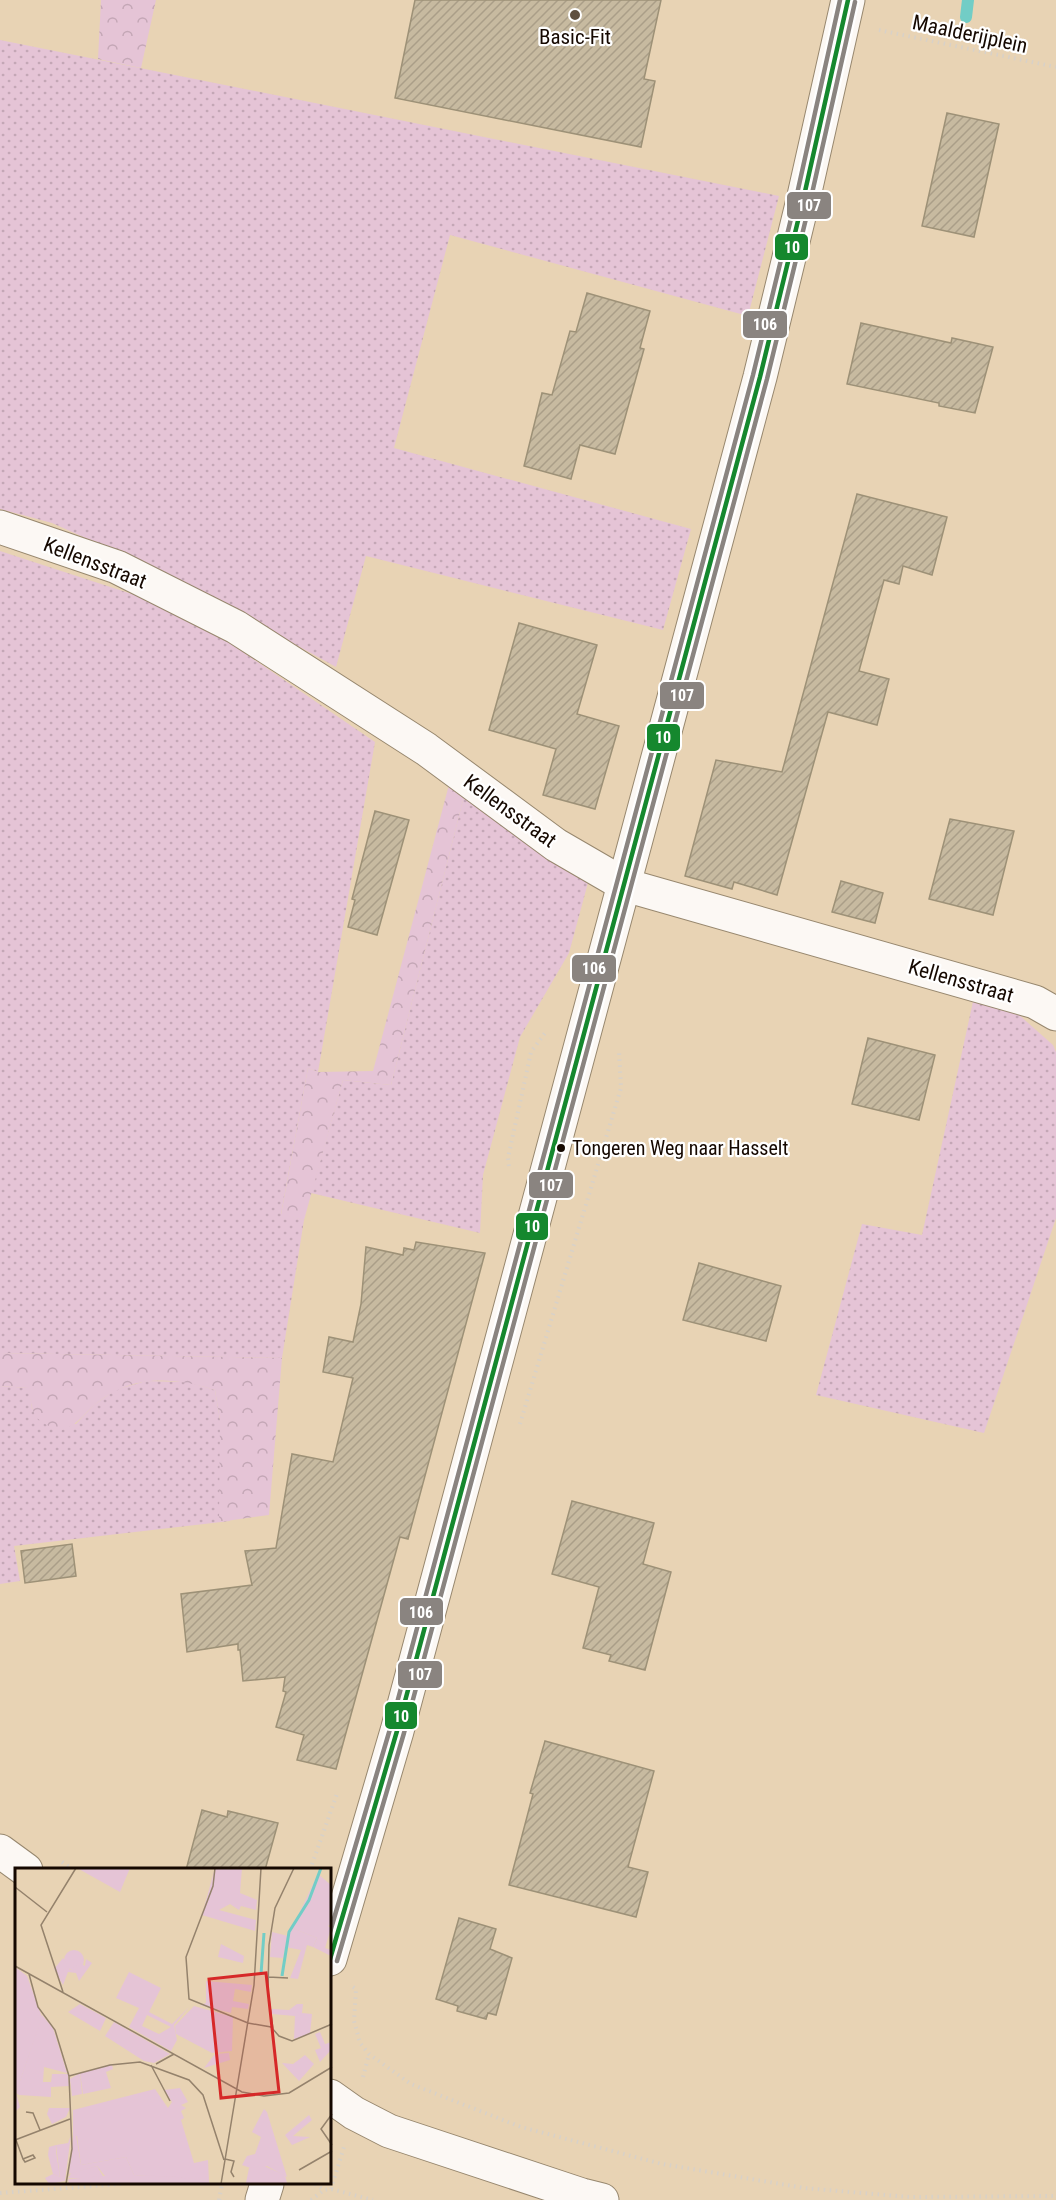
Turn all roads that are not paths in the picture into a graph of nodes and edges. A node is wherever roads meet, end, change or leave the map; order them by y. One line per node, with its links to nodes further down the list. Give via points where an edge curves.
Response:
1 (846, 10): 3 (main road, via 760,377)
2 (0, 527): 3 (main road, Kellensstraat, via 117,567 236,627 426,749 556,846)
3 (625, 885): 4 (main road, Kellensstraat, via 1035,1002); 7 (main road, via 397,1731)
4 (1056, 1014)
5 (0, 1851): 6 (main road)
6 (23, 1868)
7 (339, 1971)
8 (332, 2097): 11 (main road, via 389,2131)
9 (267, 2185): 10 (main road)
10 (262, 2200)
11 (602, 2200)

